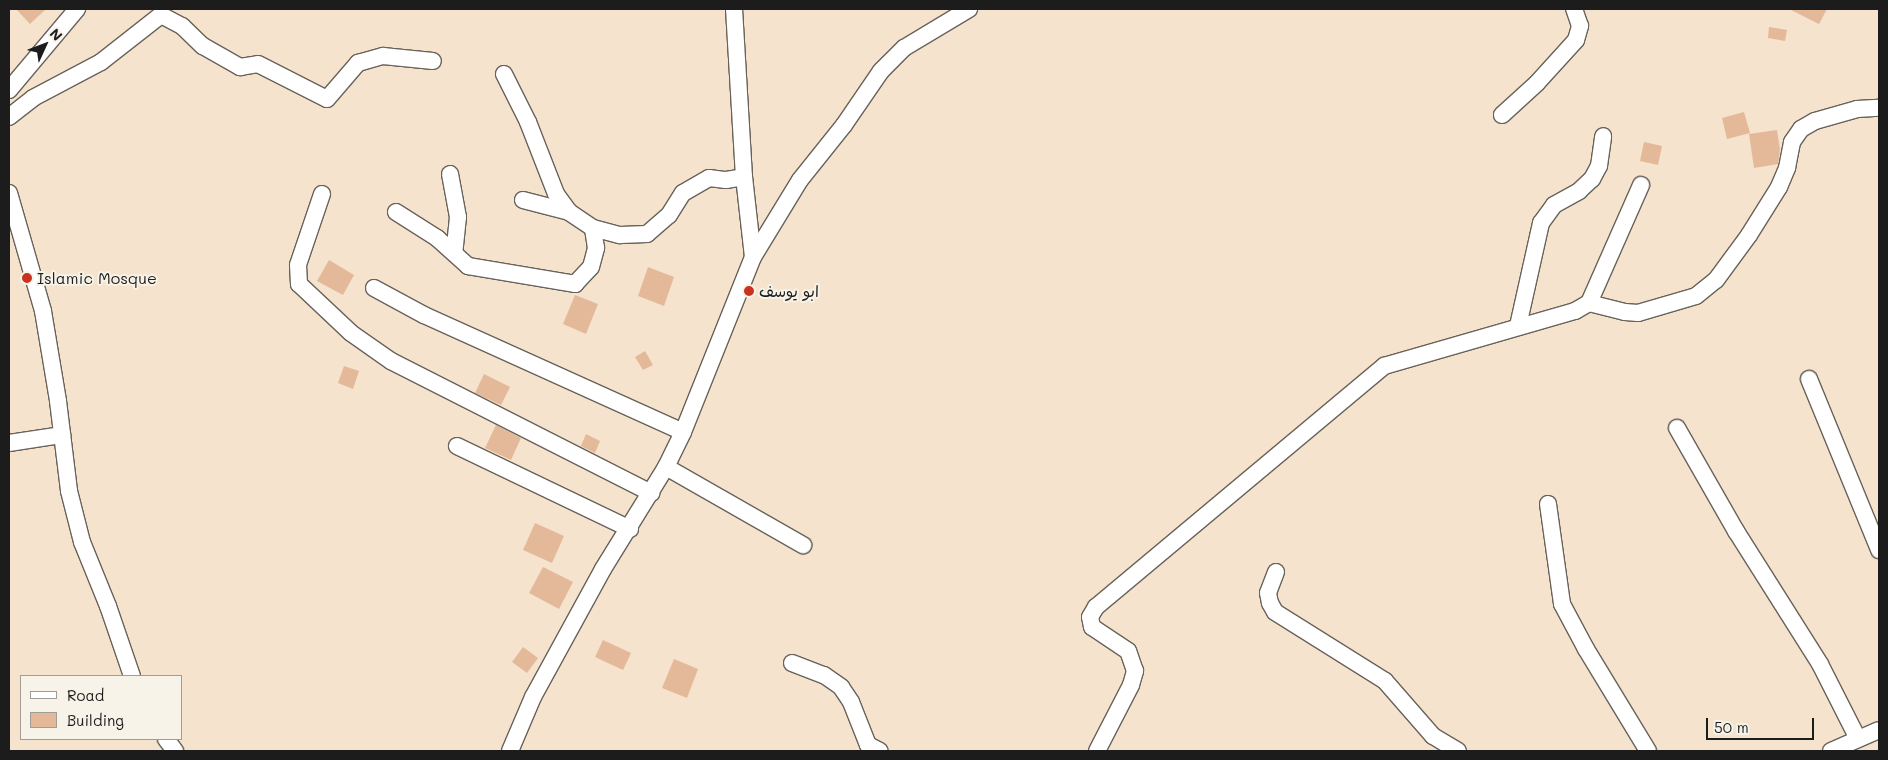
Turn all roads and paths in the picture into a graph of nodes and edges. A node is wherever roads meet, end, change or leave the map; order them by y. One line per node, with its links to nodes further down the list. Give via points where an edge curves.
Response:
1 (77, 9): 7 (street)
2 (734, 9): 13 (street)
3 (969, 9): 22 (street, via 904,48 881,71 844,125 800,180)
4 (1574, 9): 9 (street, via 1580,26 1576,40)
5 (433, 61): 10 (street, via 383,56 358,63 327,99 258,64 240,67 203,46 182,26 161,15 101,62 33,98)
6 (504, 74): 19 (street, via 528,122 556,194)
7 (9, 90)
8 (1879, 108): 24 (street, via 1857,109 1815,121 1801,129 1792,142 1779,187 1749,235 1716,280 1696,296 1638,313)
9 (1502, 115)
10 (9, 117)
11 (1603, 136): 25 (street, via 1599,166 1592,179 1579,191 1554,205 1541,224)
12 (450, 174): 21 (street, via 458,217)
13 (744, 177): 20 (street, via 708,178 683,193 669,215 648,234 620,235); 22 (street)
14 (1641, 185): 24 (street)
15 (322, 194): 33 (street, via 298,265 299,284 351,333 391,361)
16 (523, 200): 19 (street)
17 (10, 202): 29 (street, via 43,311)
18 (396, 212): 21 (street)
19 (569, 212): 20 (street)
20 (594, 228): 21 (street, via 596,248 591,267 575,284 468,266)
21 (454, 253)
22 (752, 257): 28 (street)
23 (374, 288): 28 (street, via 424,315)
24 (1589, 303): 25 (street, via 1575,311)
25 (1518, 326): 47 (street, via 1384,366 1096,607 1090,617 1092,627 1128,651 1135,670 1131,685)
26 (1809, 379): 37 (street)
27 (1677, 428): 42 (street, via 1736,531 1820,664)
28 (682, 432): 32 (street)
29 (62, 435): 30 (street); 40 (street, via 69,491 82,542)
30 (9, 443)
31 (457, 446): 35 (street)
32 (666, 467): 33 (street); 36 (street)
33 (651, 493): 35 (street)
34 (1548, 504): 49 (street, via 1562,604)
35 (630, 529): 45 (street, via 603,569 533,697)
36 (803, 545)
37 (1879, 550)
38 (1276, 572): 48 (street, via 1268,593 1275,612 1386,681 1433,736)
39 (792, 663): 46 (street, via 824,675 841,687 851,702 868,745)
40 (132, 675)
41 (1879, 730): 42 (street)
42 (1858, 739): 50 (street)
43 (167, 740): 44 (street)
44 (175, 751)
45 (510, 751)
46 (880, 751)
47 (1097, 751)
48 (1458, 751)
49 (1648, 751)
50 (1831, 751)

